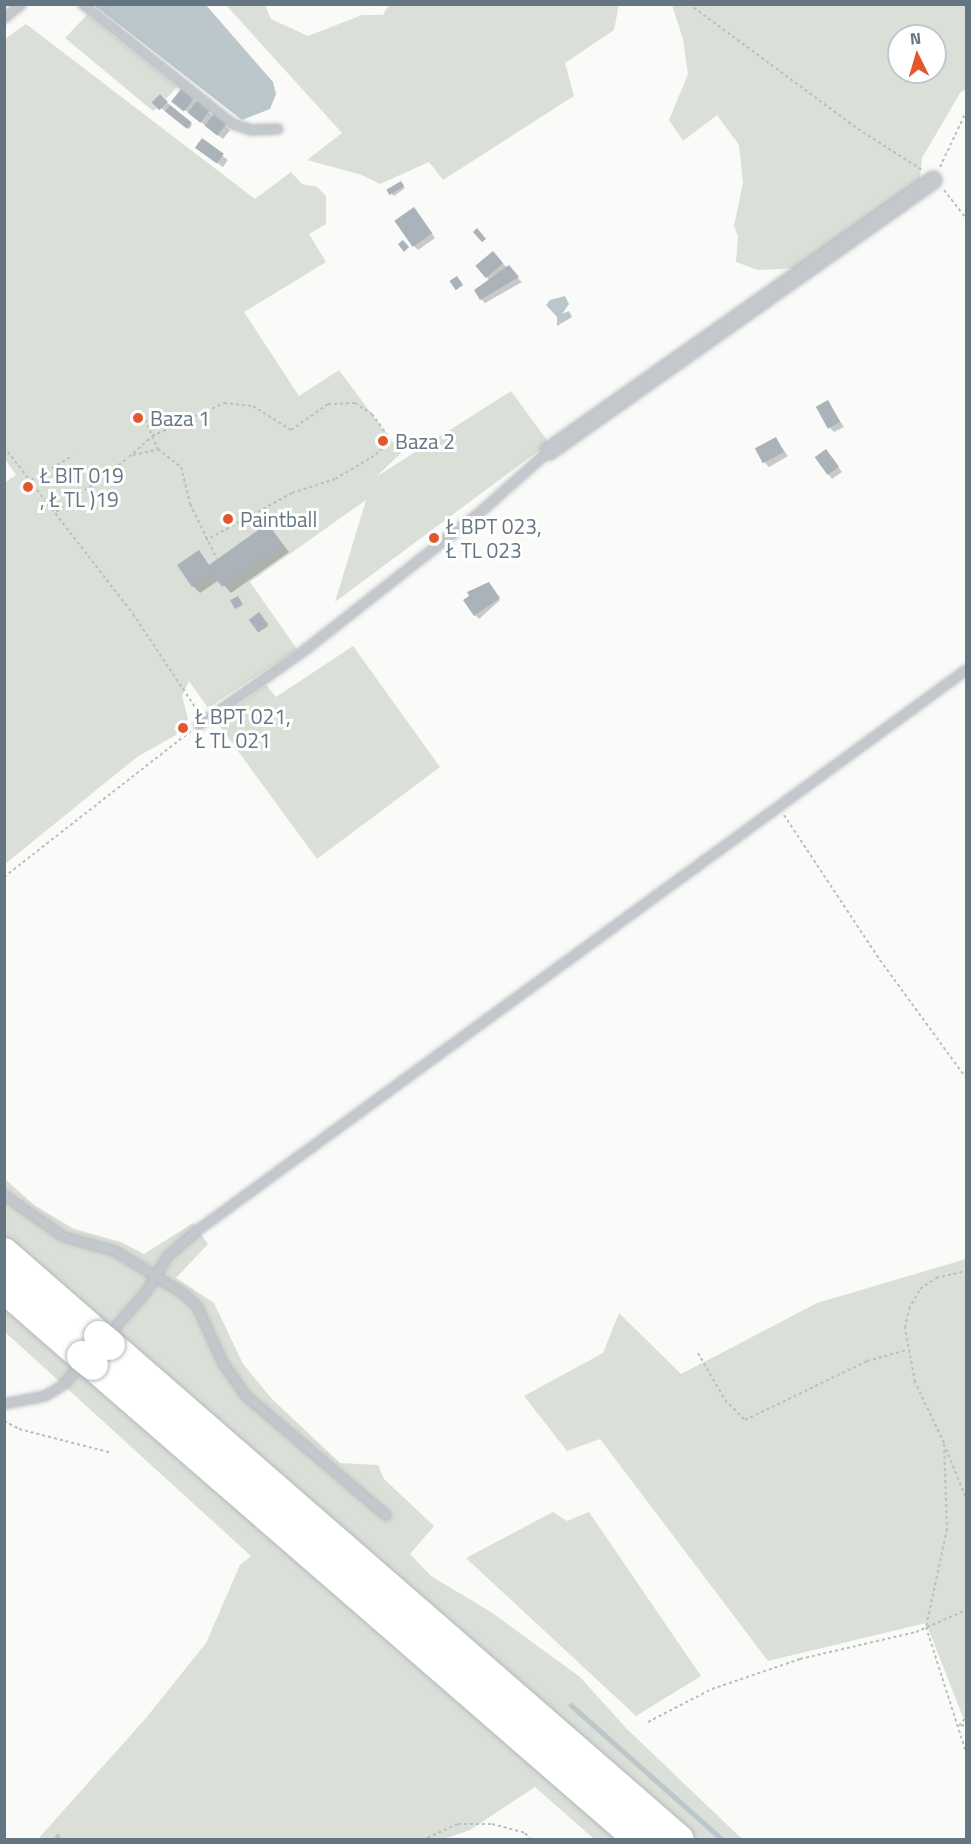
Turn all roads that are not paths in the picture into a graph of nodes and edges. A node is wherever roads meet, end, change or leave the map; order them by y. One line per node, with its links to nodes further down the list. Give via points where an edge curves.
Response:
1 (21, 4): 3 (lane)
2 (83, 4): 4 (lane, via 233,124 252,130)
3 (4, 18)
4 (278, 129)
5 (933, 180): 6 (street)
6 (549, 450): 8 (lane, via 477,515 309,647)
7 (966, 670): 11 (lane, via 194,1233 168,1256)
8 (201, 723)
9 (4, 1195): 11 (lane, via 64,1237 115,1251)
10 (4, 1254): 13 (highway)
11 (157, 1274): 14 (lane, via 146,1292 63,1385 45,1396); 15 (lane, via 197,1306 224,1363 246,1395)
12 (4, 1288): 13 (highway)
13 (96, 1350): 16 (highway); 17 (highway)
14 (4, 1404)
15 (386, 1515)
16 (640, 1839)
17 (679, 1839)

